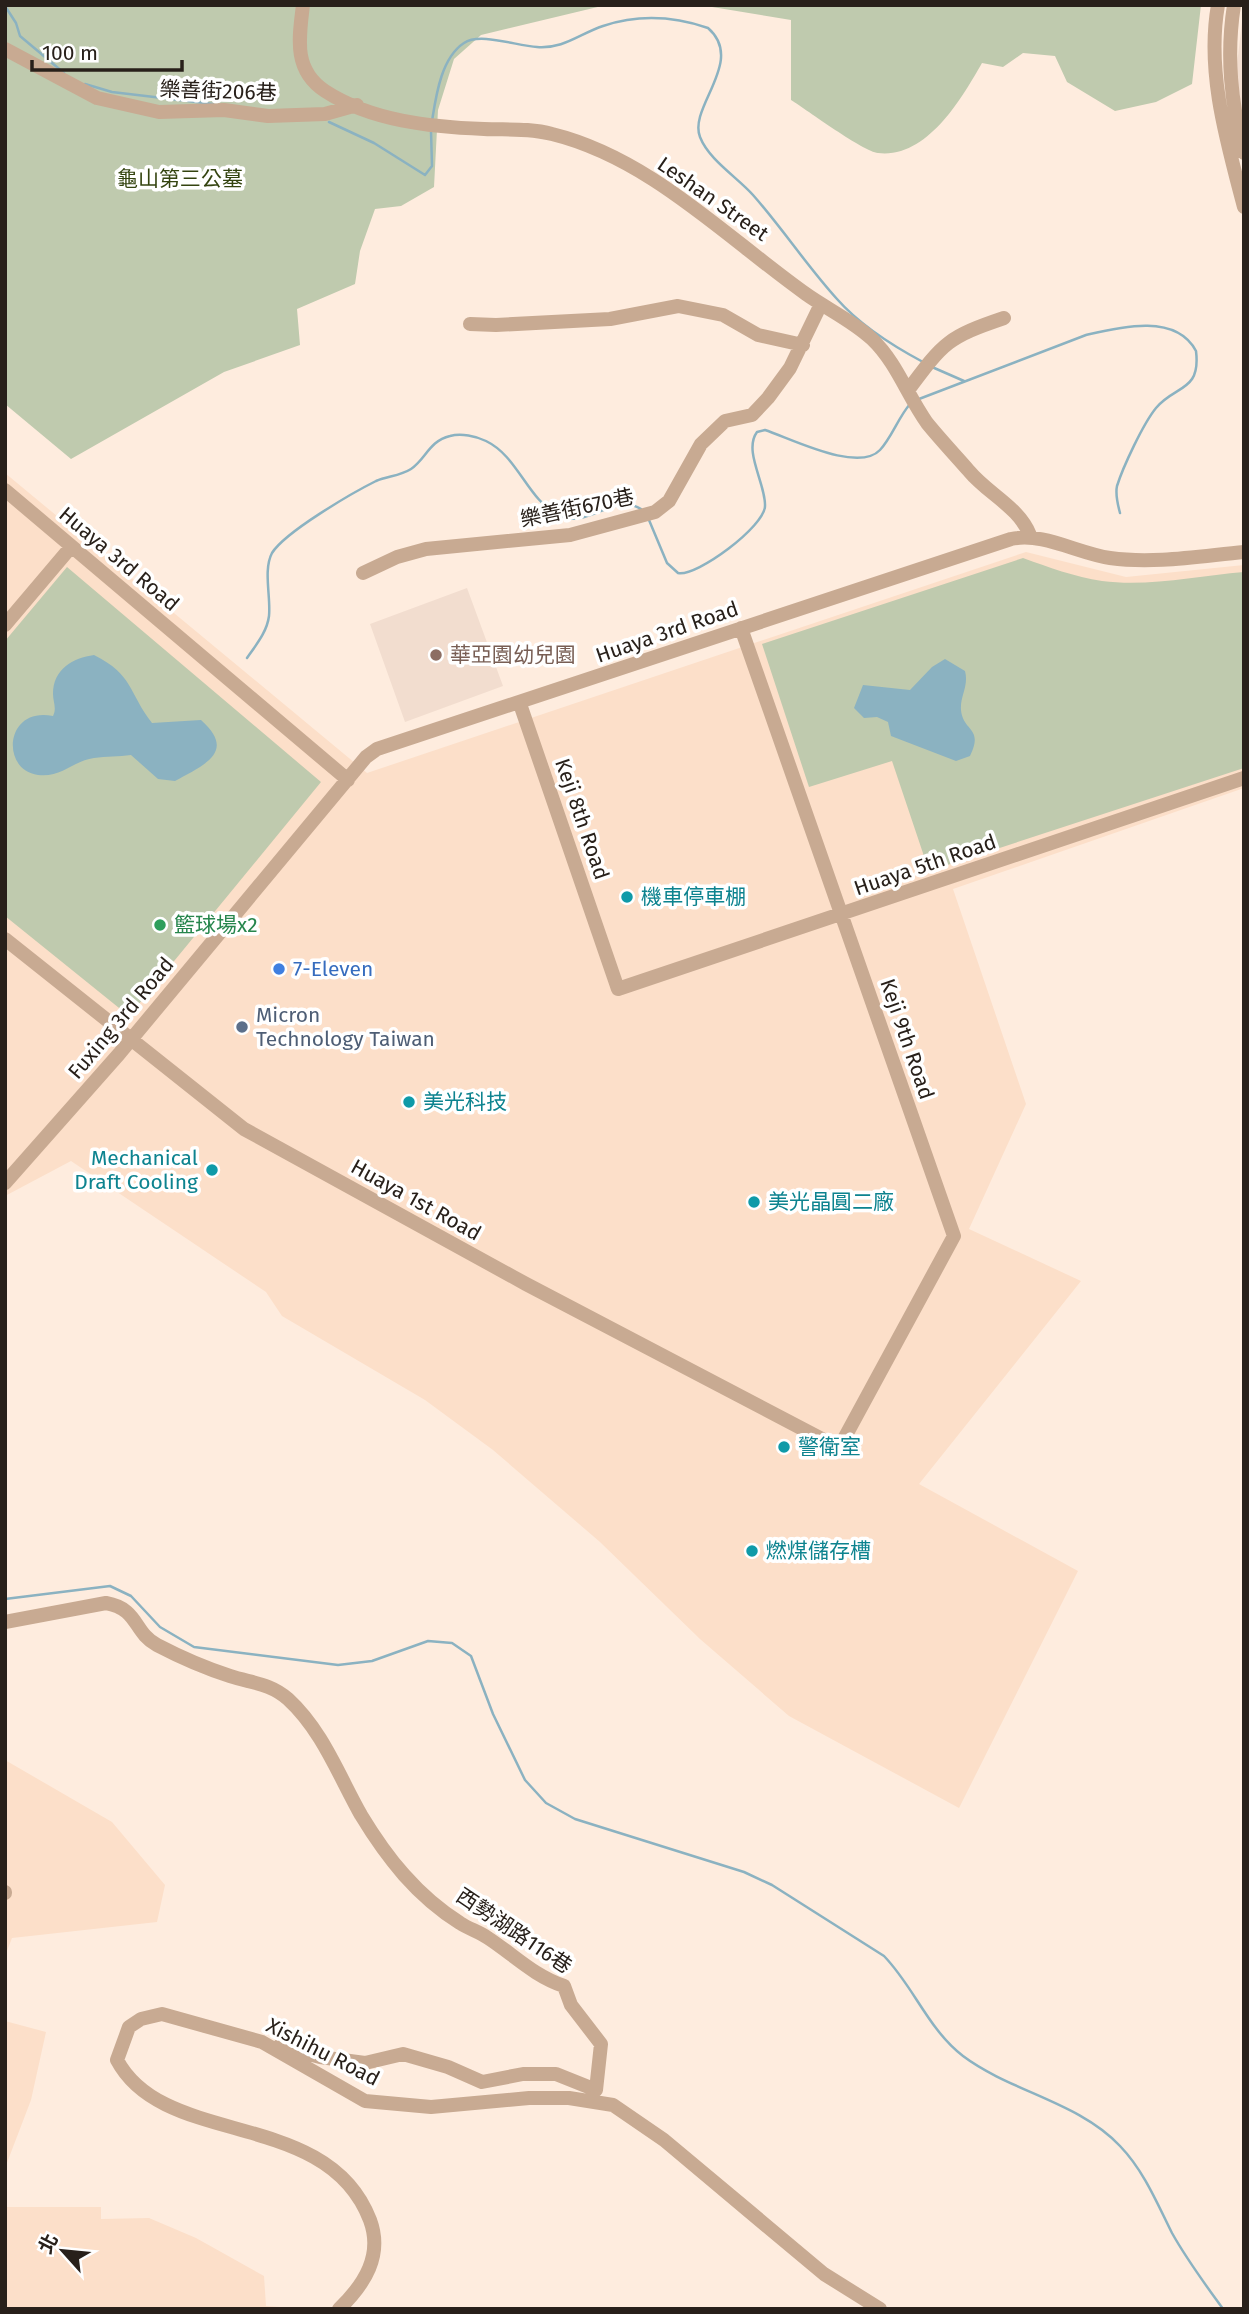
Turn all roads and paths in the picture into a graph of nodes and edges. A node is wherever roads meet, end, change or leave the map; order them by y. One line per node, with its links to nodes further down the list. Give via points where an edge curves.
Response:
1 (303, 5): 5 (street, via 298,51 304,68 326,91)
2 (1218, 5): 7 (street, via 1220,106)
3 (1234, 5): 6 (street, via 1227,45)
4 (5, 49): 5 (street, 樂善街206巷, via 97,98 159,112 325,114)
5 (357, 105): 8 (street, Leshan Street, via 422,125 551,133 604,154 670,190)
6 (1244, 153)
7 (1244, 206)
8 (821, 304): 11 (street, 樂善街670巷); 12 (street, Leshan Street, via 871,338)
9 (1004, 318): 12 (street, via 958,334 937,352)
10 (470, 324): 11 (street, via 610,319 678,306 723,315 758,335)
11 (803, 345): 17 (street, 樂善街670巷, via 752,415 725,421 701,444 669,501 655,512 570,535 426,549)
12 (910, 391): 14 (street, Leshan Street, via 926,421 976,480 1025,521)
13 (5, 490): 15 (street, Huaya 3rd Road)
14 (1030, 535): 16 (street, via 1087,553 1132,560); 19 (street, Huaya 3rd Road)
15 (71, 547): 18 (street); 22 (street, Huaya 3rd Road)
16 (1244, 552)
17 (363, 573)
18 (5, 625)
19 (741, 628): 20 (street, Huaya 3rd Road); 23 (street, Keji 9th Road)
20 (520, 704): 22 (street, Huaya 3rd Road, via 377,749); 25 (street, Keji 8th Road)
21 (1244, 778): 23 (street, Huaya 5th Road)
22 (348, 780): 26 (street, Fuxing 3rd Road)
23 (842, 915): 25 (street, Huaya 5th Road); 28 (street, Keji 9th Road, via 954,1236)
24 (5, 939): 26 (street, Huaya 1st Road)
25 (618, 989)
26 (131, 1041): 27 (street, Fuxing 3rd Road); 28 (street, Huaya 1st Road, via 244,1129)
27 (5, 1183)
28 (839, 1448)
29 (5, 1622): 30 (street, 西勢湖路116巷, via 106,1603 119,1605 132,1614 153,1643 204,1667 261,1682 287,1698 325,1748 398,1872 460,1923 488,1937 536,1974 564,1986 571,2004 601,2044 596,2090 555,2074 482,2082 403,2054 365,2063)
30 (262, 2042): 31 (street, Xishihu Road, via 162,2014 129,2027 117,2060 138,2088 166,2104 292,2145 351,2187 367,2213 376,2245 360,2288); 32 (street, Xishihu Road, via 365,2101 431,2107 542,2098 613,2105 695,2165 824,2274)
31 (340, 2309)
32 (880, 2309)

